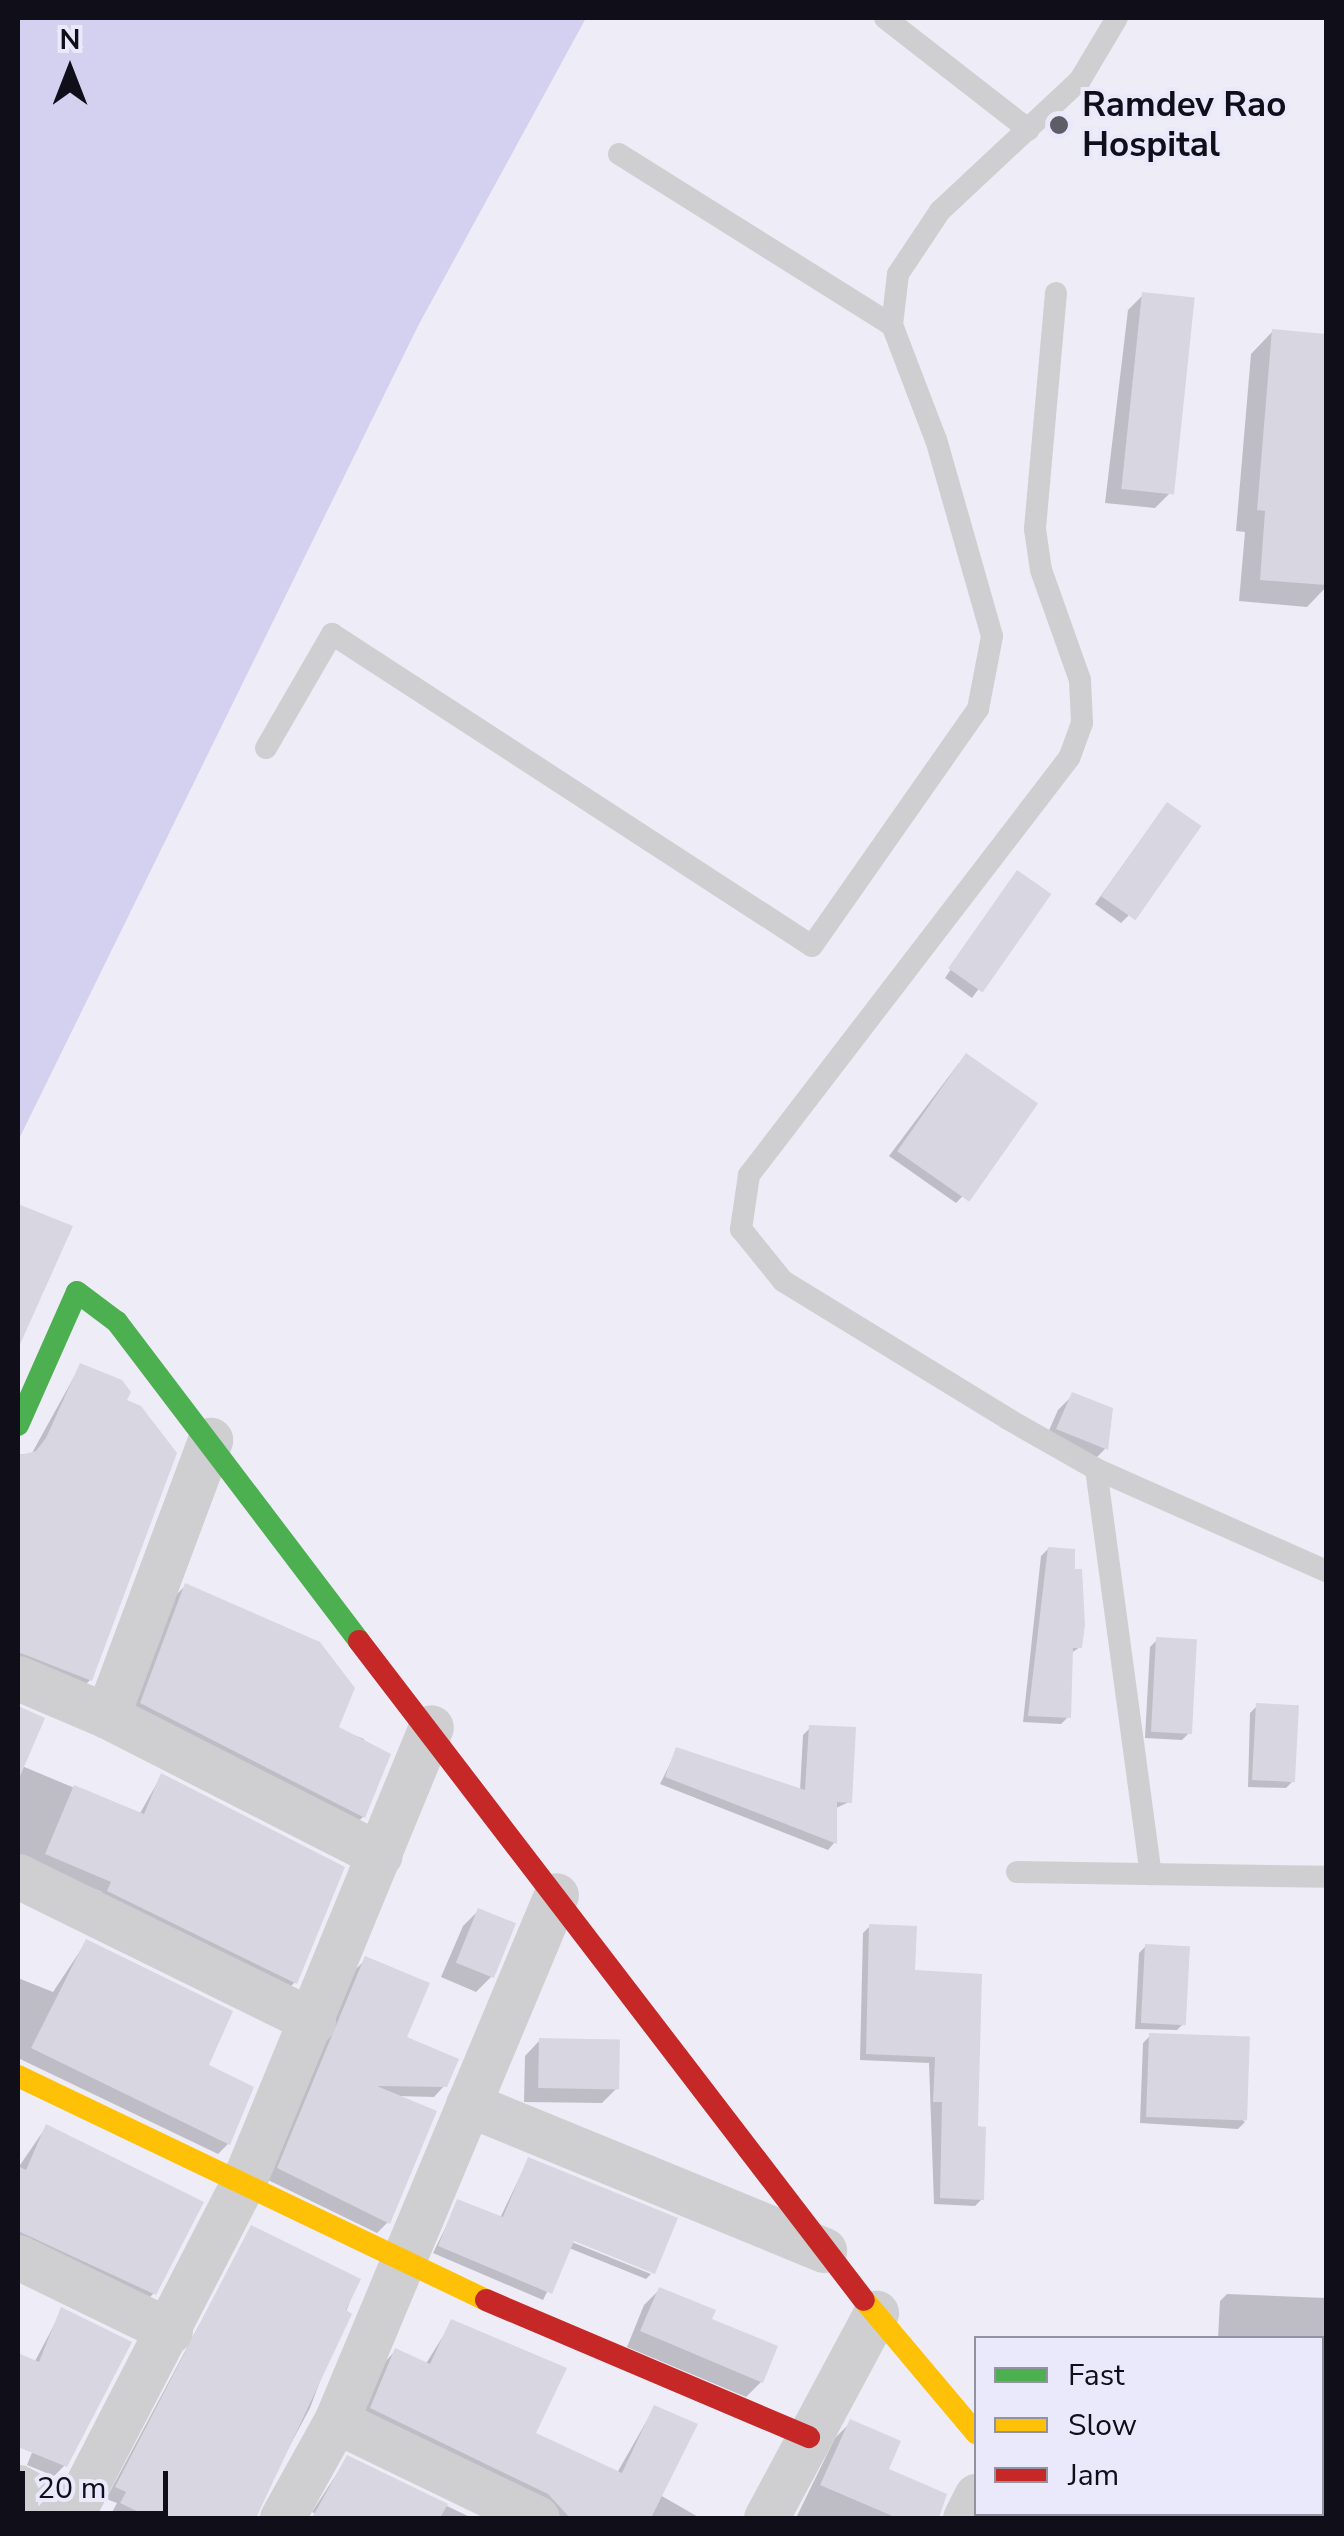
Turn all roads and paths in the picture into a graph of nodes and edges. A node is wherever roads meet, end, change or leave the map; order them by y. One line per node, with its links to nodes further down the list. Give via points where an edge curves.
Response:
1 (885, 18): 3 (lane)
2 (1117, 18): 3 (lane, via 1080,80)
3 (1029, 130): 6 (lane, via 940,212 898,274)
4 (619, 154): 6 (lane)
5 (1056, 293): 10 (lane, via 1035,528 1041,570 1080,680 1082,723 1069,758 749,1175 742,1230 783,1281)
6 (892, 325): 7 (lane, via 936,440 992,636 978,709 812,946 332,634)
7 (266, 748)
8 (18, 1425): 9 (street, via 76,1292 117,1322)
9 (210, 1440): 13 (street); 14 (street)
10 (1096, 1469): 11 (lane); 17 (lane)
11 (1326, 1571)
12 (18, 1678): 13 (street)
13 (107, 1716): 15 (street)
14 (431, 1728): 15 (street); 20 (street)
15 (380, 1855): 21 (street)
16 (1017, 1872): 17 (lane)
17 (1151, 1874): 19 (lane)
18 (18, 1876): 21 (street)
19 (1326, 1877)
20 (556, 1896): 23 (street); 25 (street)
21 (313, 2021): 24 (street)
22 (18, 2076): 24 (street)
23 (468, 2104): 25 (street); 27 (street)
24 (243, 2183): 27 (street); 29 (street)
25 (824, 2250): 28 (street)
26 (18, 2257): 29 (street)
27 (401, 2264): 30 (street); 32 (street)
28 (876, 2314): 31 (street); 32 (street)
29 (170, 2330): 34 (street)
30 (336, 2421): 35 (street); 36 (street)
31 (974, 2431)
32 (810, 2438): 37 (street)
33 (18, 2487): 34 (street)
34 (74, 2517)
35 (282, 2518)
36 (537, 2518)
37 (766, 2518)

